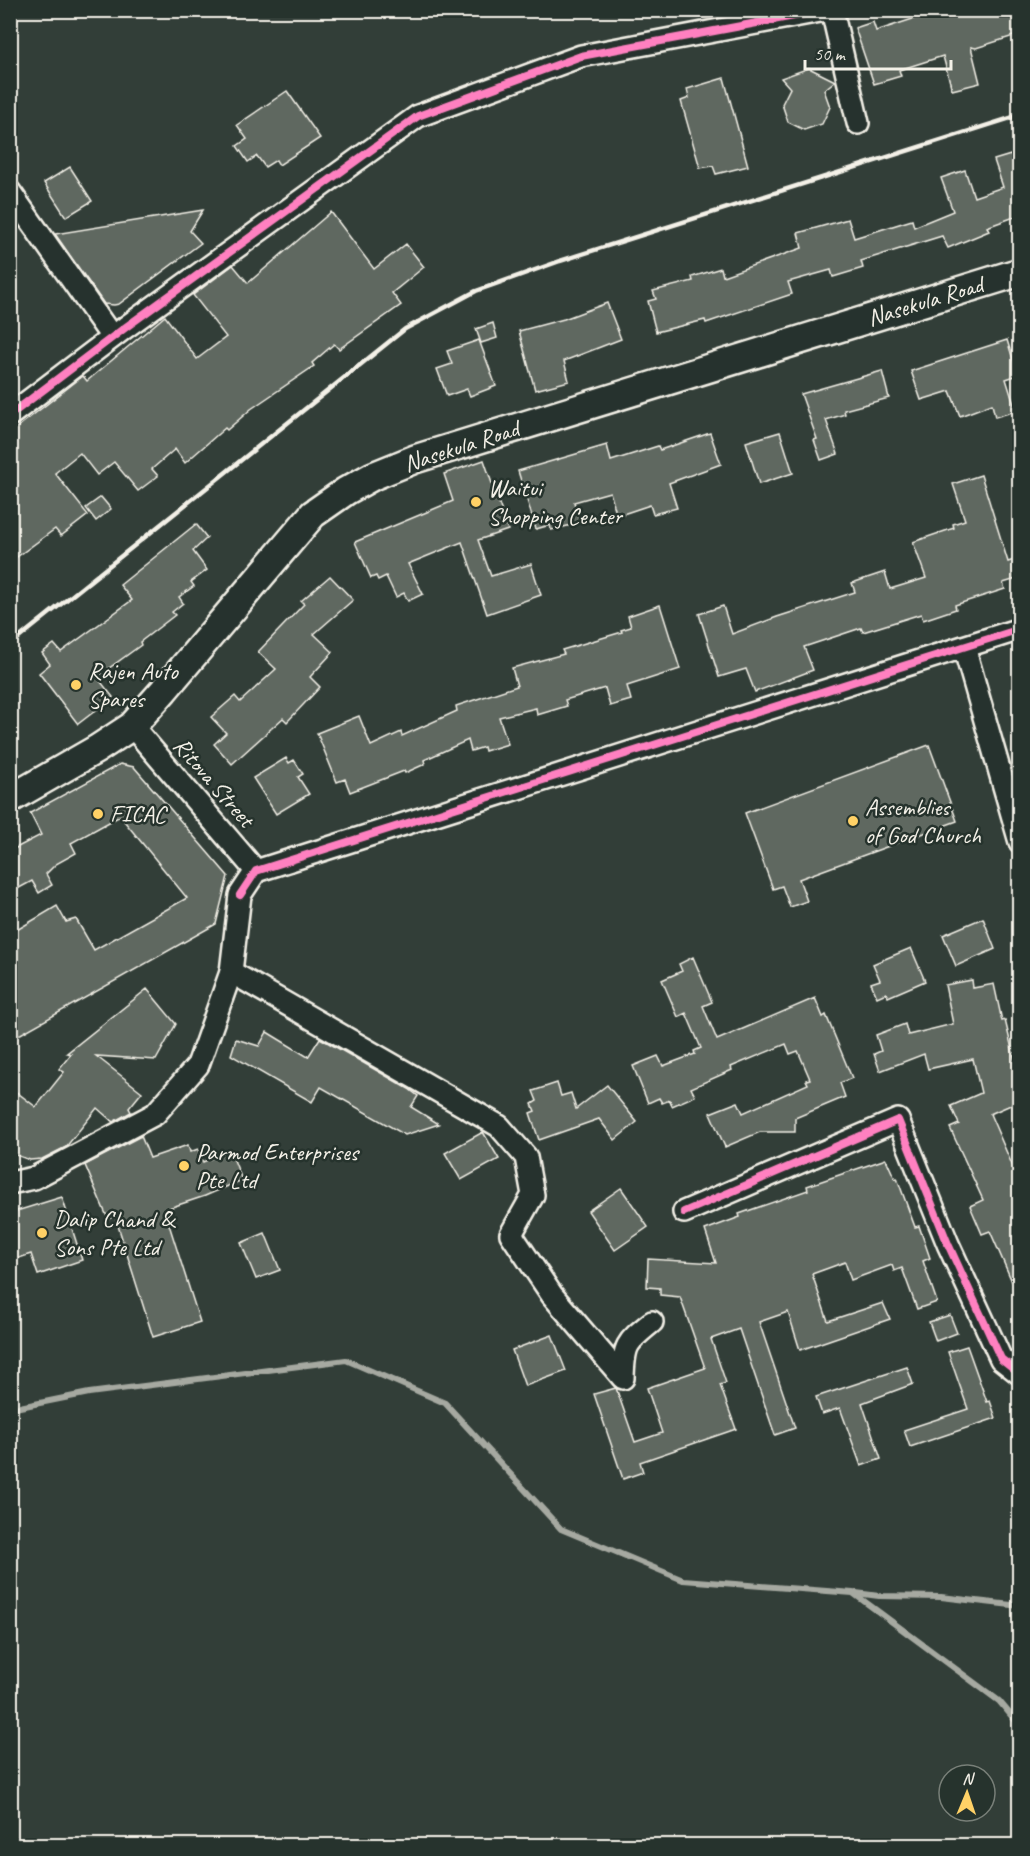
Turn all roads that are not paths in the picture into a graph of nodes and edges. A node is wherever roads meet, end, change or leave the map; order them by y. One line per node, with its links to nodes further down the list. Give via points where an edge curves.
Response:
1 (826, 10): 3 (street)
2 (832, 10): 4 (street)
3 (719, 20): 7 (street, via 581,56 418,116)
4 (858, 123)
5 (10, 192): 7 (street)
6 (1020, 272): 11 (main road, Nasekula Road, via 415,459 374,476 313,514)
7 (112, 338): 8 (street)
8 (10, 415)
9 (1020, 629): 10 (street)
10 (964, 647): 13 (street); 14 (street)
11 (132, 726): 12 (main road, Nasekula Road); 14 (street, Ritova Street)
12 (10, 799)
13 (1020, 842)
14 (256, 871): 15 (street, via 240,895)
15 (231, 972): 16 (street, via 198,1065 155,1114 34,1178); 18 (street, via 499,1126 526,1157 533,1195 511,1234 552,1295 623,1378 629,1340)
16 (10, 1183)
17 (684, 1212): 19 (street, via 898,1120 948,1245 1001,1359)
18 (651, 1322)
19 (1020, 1374)

